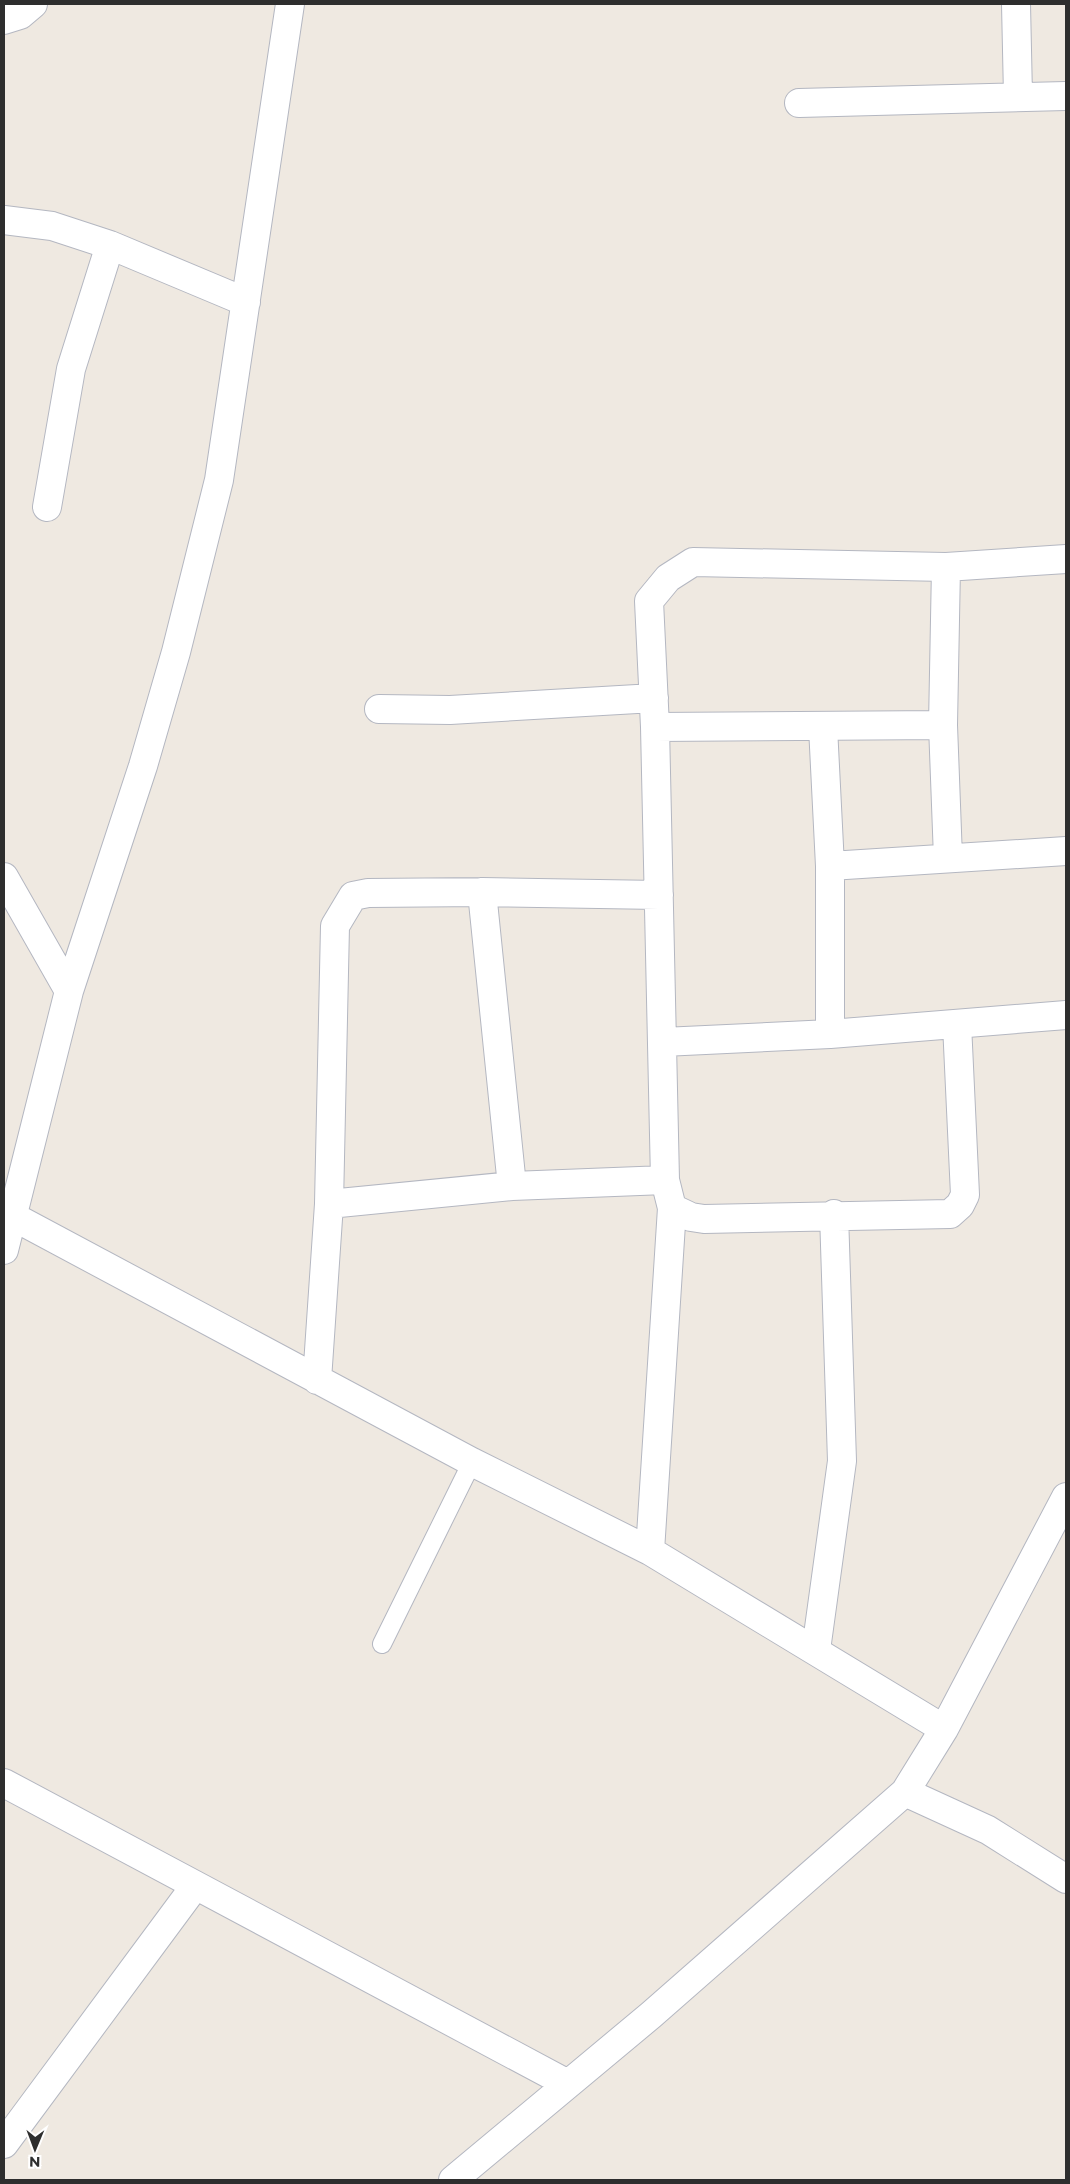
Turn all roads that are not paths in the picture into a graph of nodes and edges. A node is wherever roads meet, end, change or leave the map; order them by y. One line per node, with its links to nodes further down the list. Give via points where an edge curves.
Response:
1 (33, 4): 4 (street, via 20,15)
2 (290, 4): 10 (street)
3 (1016, 4): 5 (street)
4 (4, 20)
5 (1018, 96): 6 (street); 7 (street)
6 (1066, 96)
7 (799, 103)
8 (4, 220): 9 (street, via 52,226)
9 (110, 245): 10 (street); 11 (street, via 71,369)
10 (246, 302): 25 (street, via 219,480 176,652 143,766)
11 (47, 507)
12 (1066, 559): 13 (street)
13 (946, 568): 14 (street, via 693,562 668,578 649,601); 16 (street)
14 (654, 698): 15 (street, via 450,710); 17 (street)
15 (380, 709)
16 (943, 725): 18 (street); 20 (street)
17 (655, 727): 18 (street); 24 (street)
18 (823, 727): 21 (street)
19 (1066, 851): 20 (street)
20 (948, 858): 21 (street)
21 (830, 866): 28 (street)
22 (4, 877): 25 (street)
23 (482, 892): 24 (street); 31 (street); 32 (street, via 368,893 353,896 335,926)
24 (659, 895): 29 (street)
25 (70, 991): 35 (street)
26 (1066, 1015): 27 (street)
27 (957, 1024): 28 (street); 34 (street, via 965,1195 960,1205 950,1214)
28 (830, 1034): 29 (street)
29 (663, 1042): 30 (street)
30 (665, 1180): 31 (street); 33 (street)
31 (512, 1186): 32 (street)
32 (329, 1204): 37 (street)
33 (672, 1208): 34 (street, via 691,1217 704,1218); 40 (street)
34 (834, 1214): 42 (street, via 842,1461)
35 (9, 1215): 36 (street); 37 (street)
36 (4, 1250)
37 (317, 1380): 38 (street)
38 (472, 1462): 40 (street); 41 (lane)
39 (1066, 1498): 43 (street)
40 (650, 1551): 42 (street)
41 (382, 1644)
42 (816, 1650): 43 (street)
43 (944, 1729): 45 (street)
44 (4, 1784): 47 (street)
45 (905, 1792): 46 (street, via 988,1830); 48 (street)
46 (1066, 1879)
47 (195, 1886): 48 (street); 49 (street)
48 (568, 2084): 50 (street)
49 (4, 2144)
50 (453, 2180)

